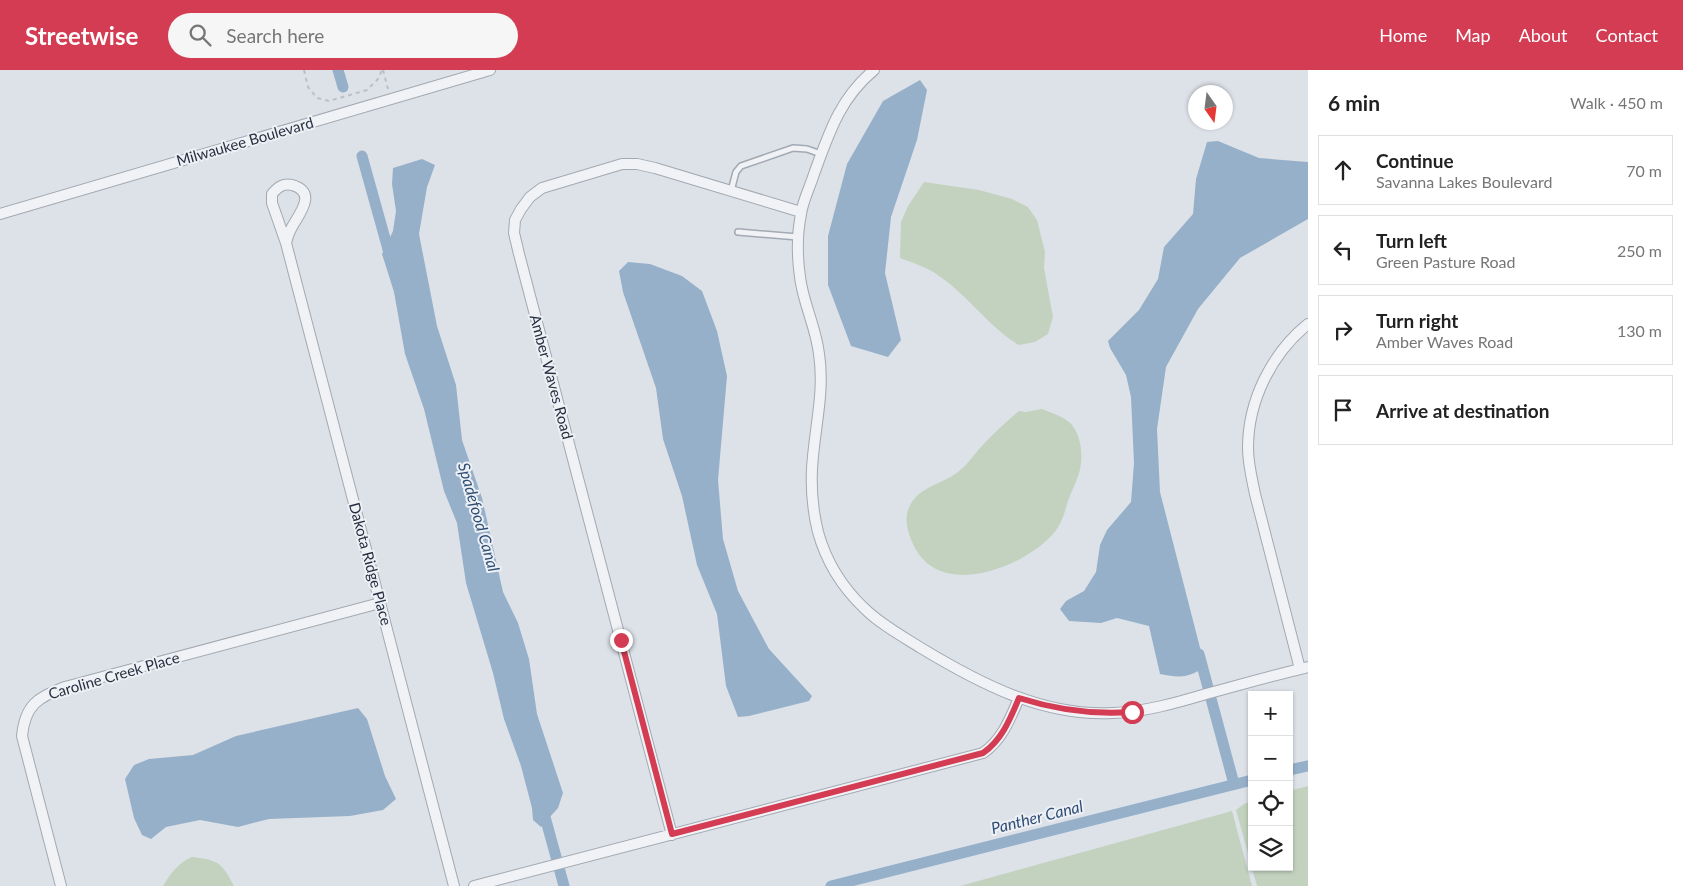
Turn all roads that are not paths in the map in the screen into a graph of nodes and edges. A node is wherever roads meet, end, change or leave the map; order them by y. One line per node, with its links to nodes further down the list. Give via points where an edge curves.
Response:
1 (490, 70): 6 (street, Milwaukee Boulevard)
2 (874, 70): 3 (street, via 861,81 838,112)
3 (821, 154): 4 (lane, via 793,148 741,166); 5 (street)
4 (731, 191): 5 (street, Amber Waves Road); 14 (street, Amber Waves Road, via 655,168 622,164 542,188 520,209 515,220 514,233)
5 (801, 212): 8 (street)
6 (0, 214)
7 (738, 232): 8 (lane)
8 (798, 237): 13 (street, via 800,279 821,366 812,492 819,536 828,559 866,611 944,662)
9 (286, 243): 9 (street, Dakota Ridge Place, via 306,200 303,191 286,184 272,194); 11 (street, Dakota Ridge Place)
10 (1308, 324): 12 (street, via 1282,349 1267,372 1256,400 1248,449 1255,494)
11 (380, 603): 15 (street, Caroline Creek Place, via 65,686 35,702 23,724 22,736); 16 (street, Dakota Ridge Place)
12 (1304, 668): 13 (street, via 1132,712 1084,713)
13 (1019, 698): 14 (street, via 998,738 983,753)
14 (672, 834): 17 (street)
15 (61, 886)
16 (454, 886)
17 (474, 886)

